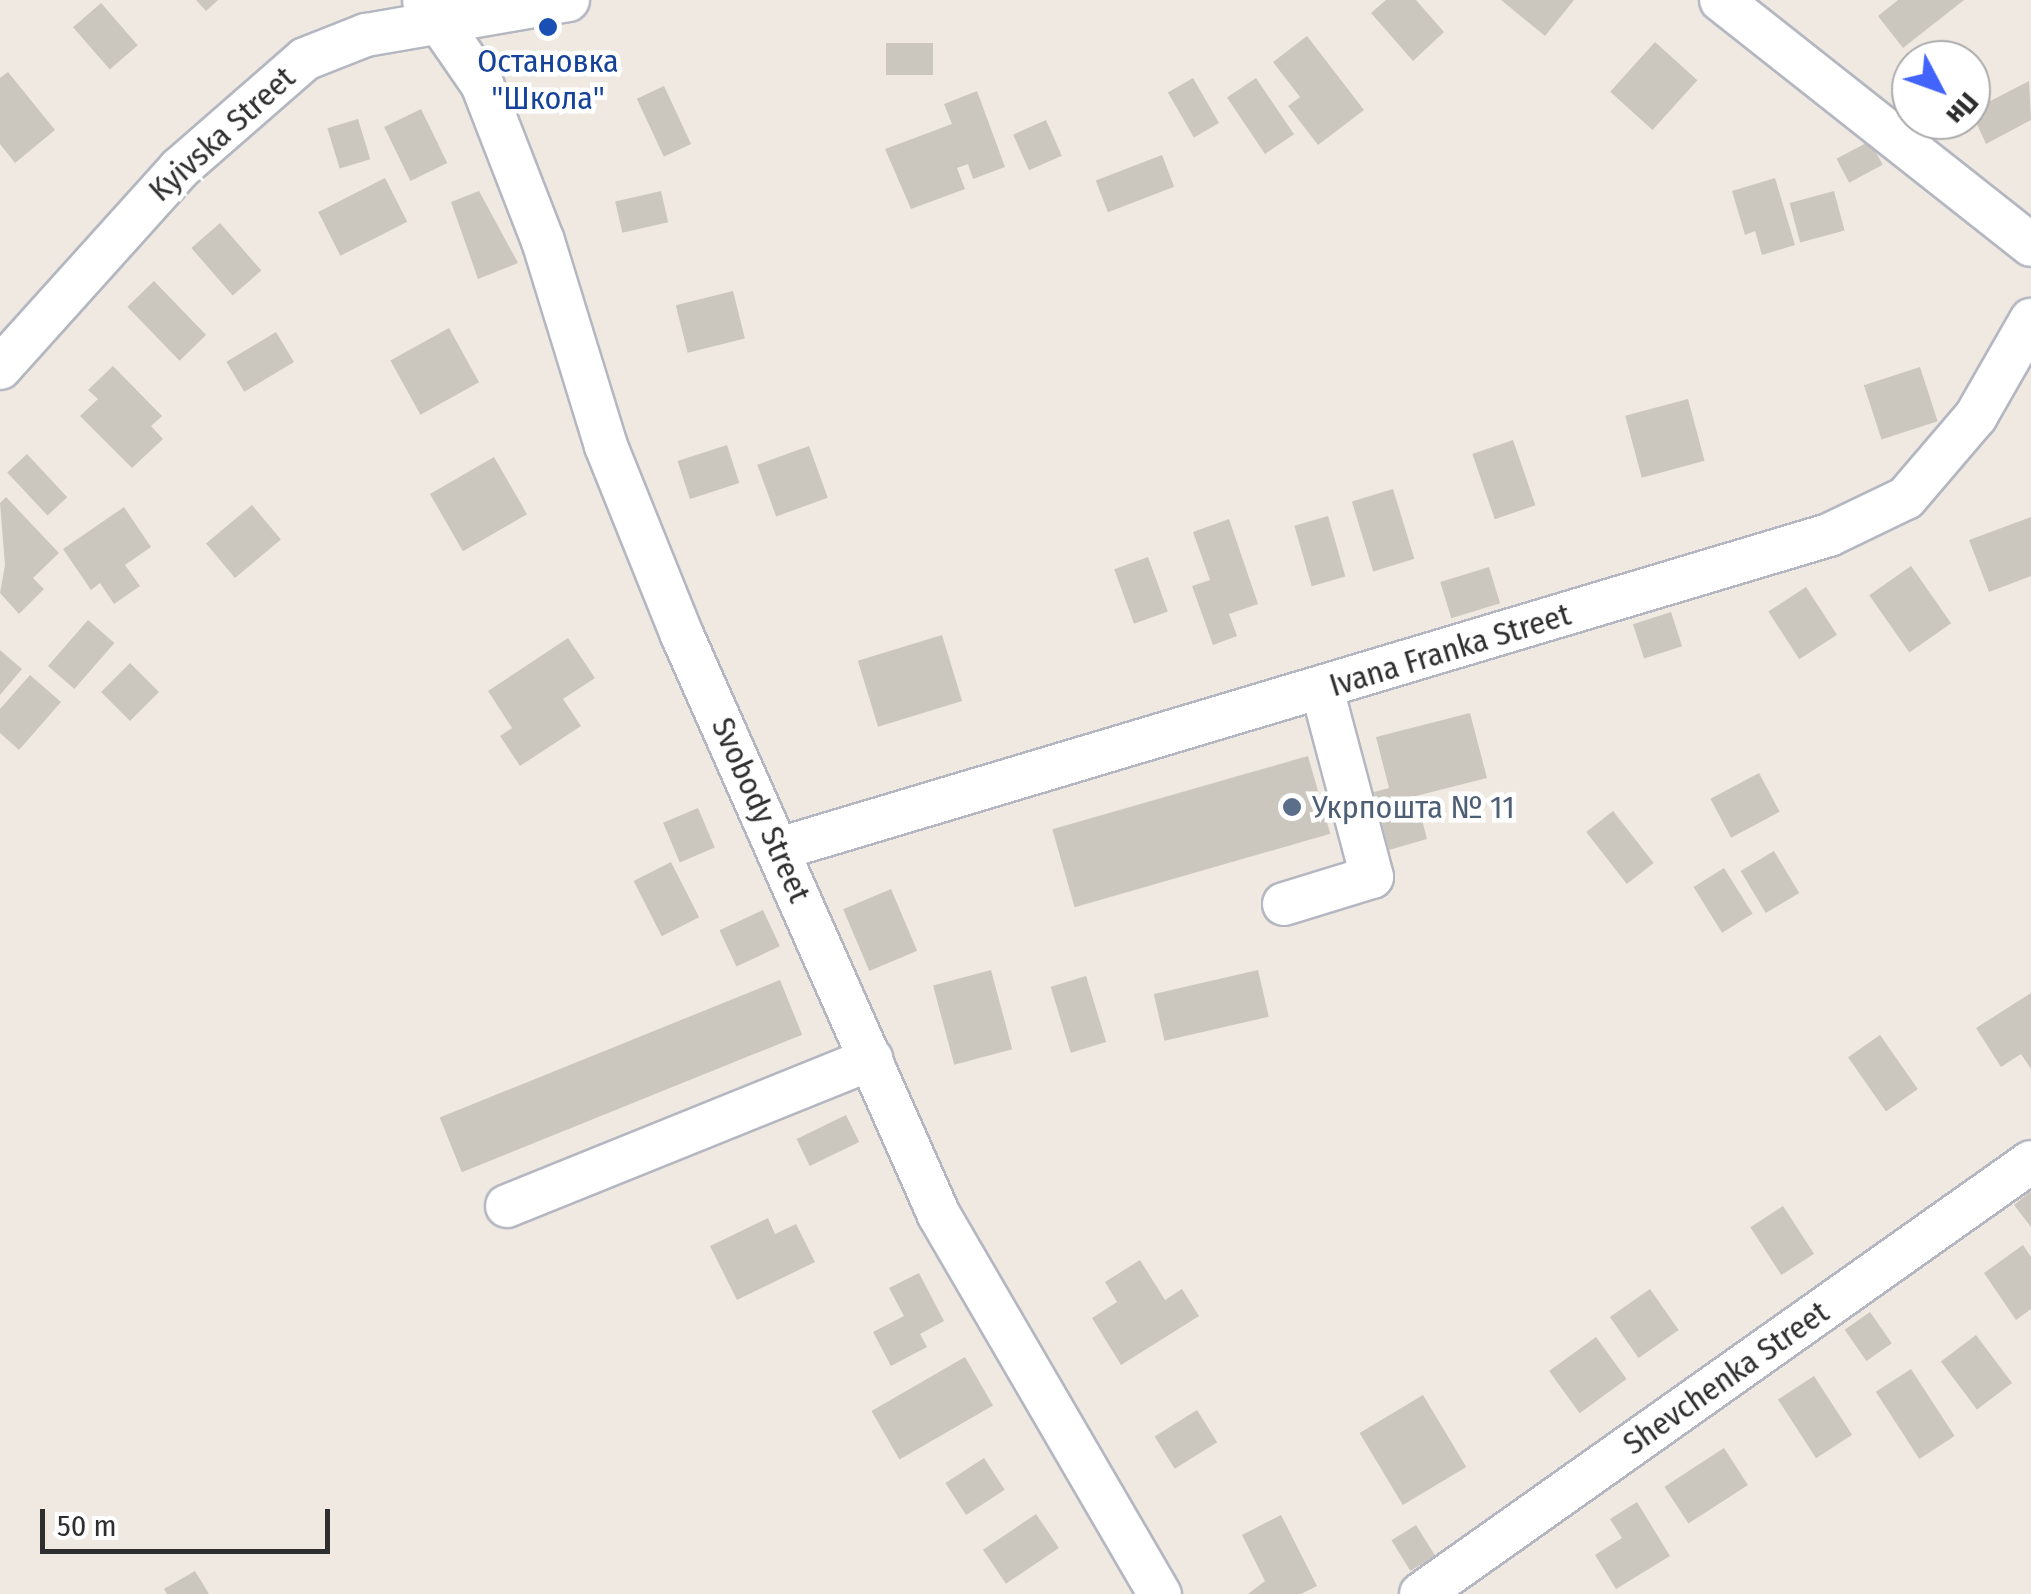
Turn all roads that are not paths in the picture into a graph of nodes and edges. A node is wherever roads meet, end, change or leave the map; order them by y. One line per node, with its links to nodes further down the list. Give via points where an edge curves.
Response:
1 (568, 0): 3 (street, Kyivska Street)
2 (1721, 0): 4 (street)
3 (433, 10): 6 (street, Kyivska Street, via 305,59 244,106 105,246); 8 (street, Svobody Street, via 482,84 543,241 606,446)
4 (2031, 244)
5 (2031, 320): 7 (street, Ivana Franka Street, via 1976,416 1906,498 1829,535)
6 (0, 368)
7 (1322, 689): 8 (street, Ivana Franka Street); 9 (street, via 1372,876)
8 (779, 849): 10 (street, Svobody Street)
9 (1284, 904)
10 (871, 1059): 12 (street); 13 (street, Svobody Street, via 939,1215)
11 (2031, 1162): 14 (street, Shevchenka Street)
12 (506, 1206)
13 (1160, 1594)
14 (1422, 1594)

